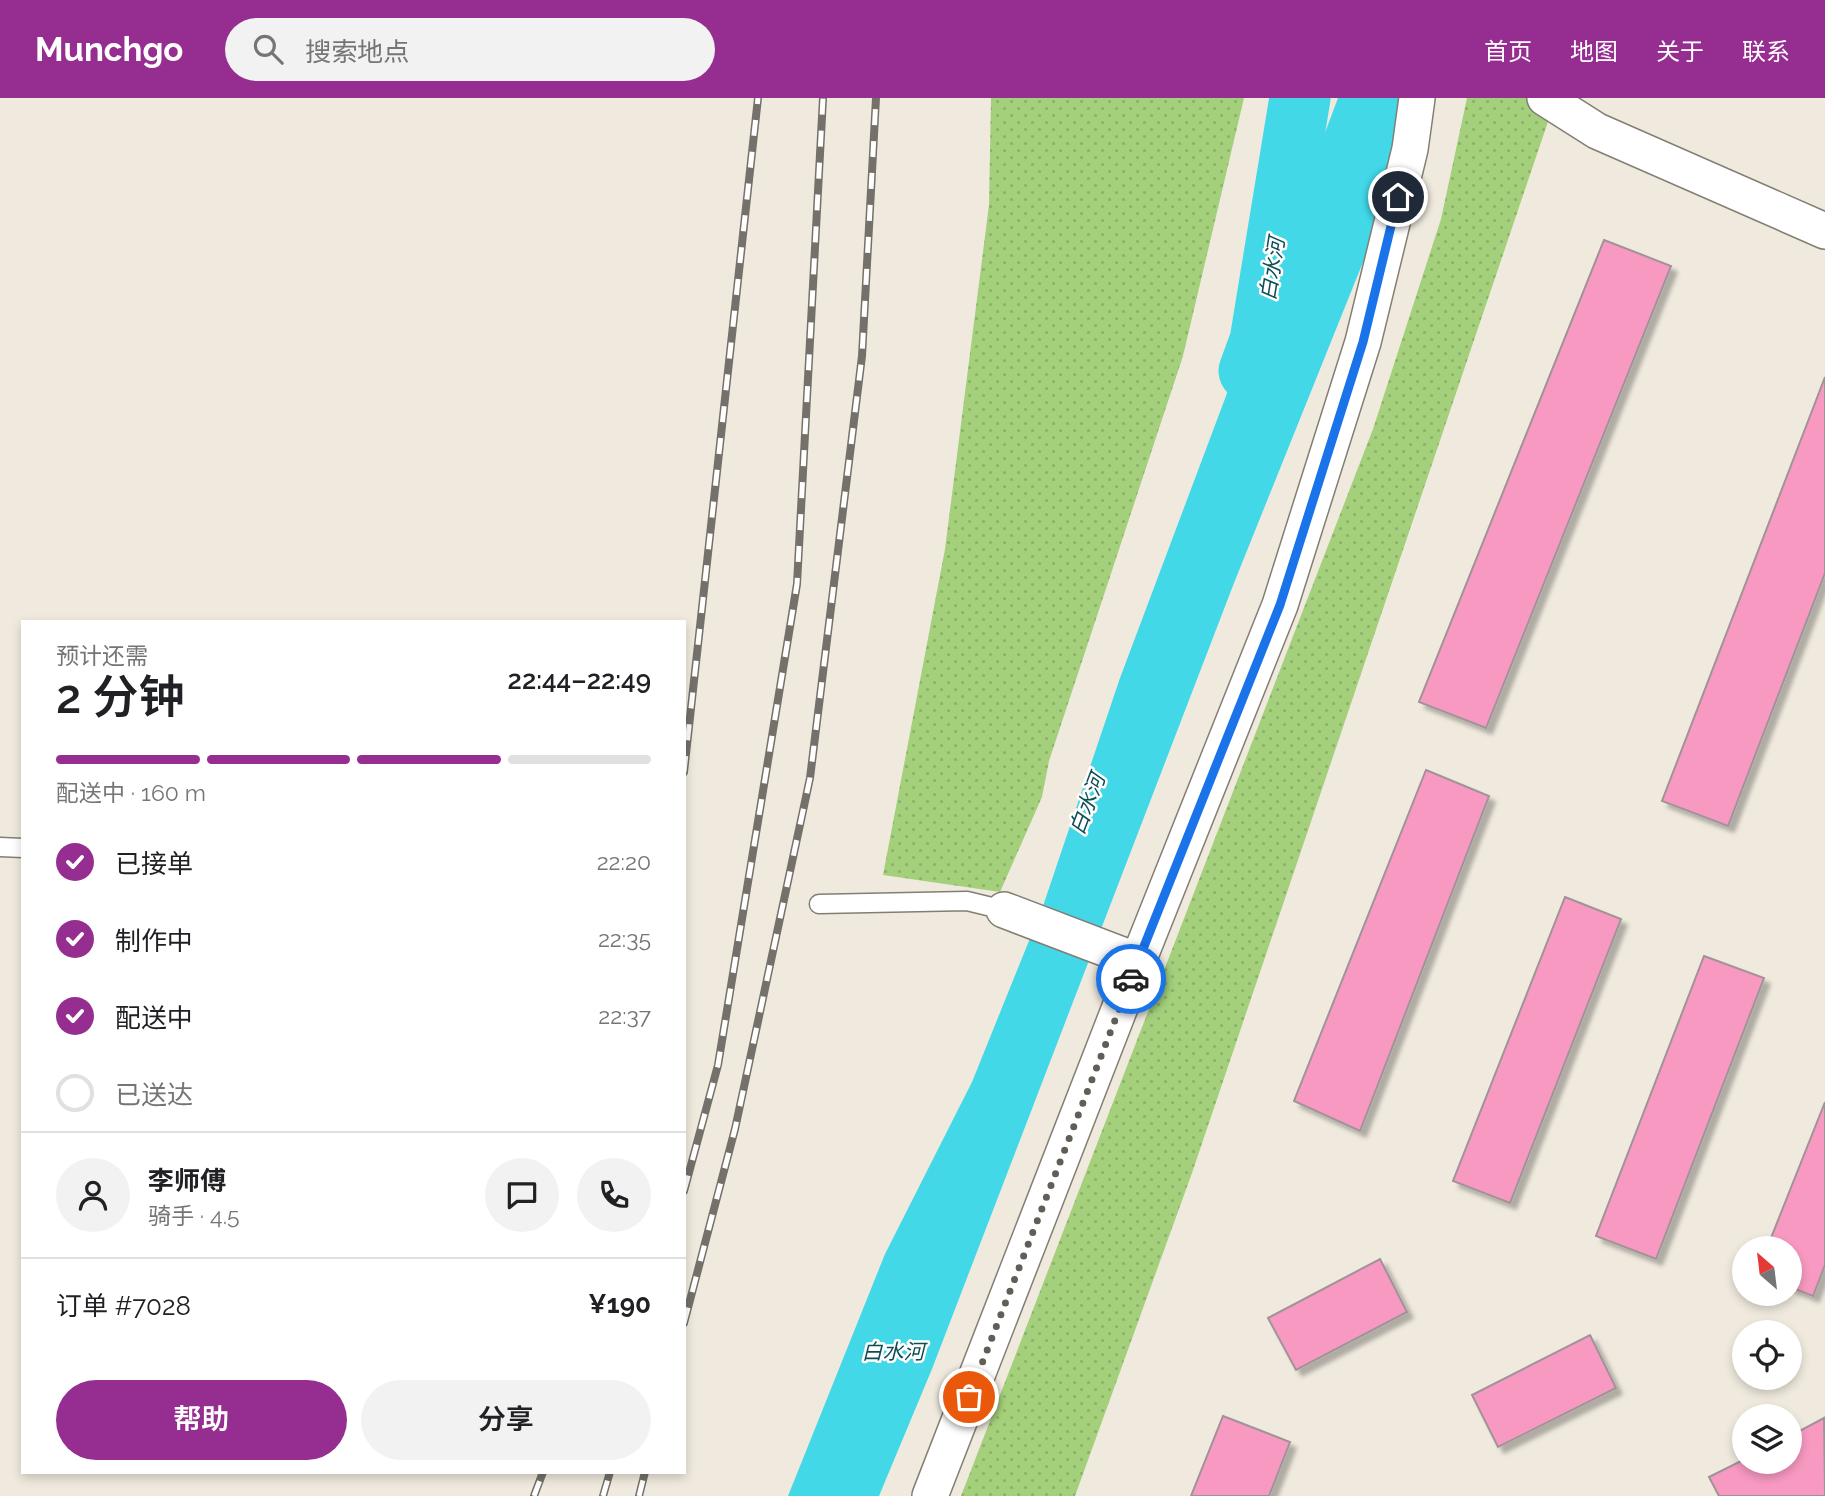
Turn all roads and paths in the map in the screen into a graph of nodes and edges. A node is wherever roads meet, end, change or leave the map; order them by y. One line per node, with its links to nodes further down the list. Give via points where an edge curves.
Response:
1 (1417, 98): 8 (street, via 1410,149 1363,342 1280,605)
2 (1545, 98): 3 (street, via 1597,131)
3 (1825, 231)
4 (0, 847): 5 (lane)
5 (21, 848)
6 (819, 904): 7 (lane, via 967,901)
7 (1004, 910): 8 (street)
8 (1130, 958): 9 (street)
9 (930, 1496)

